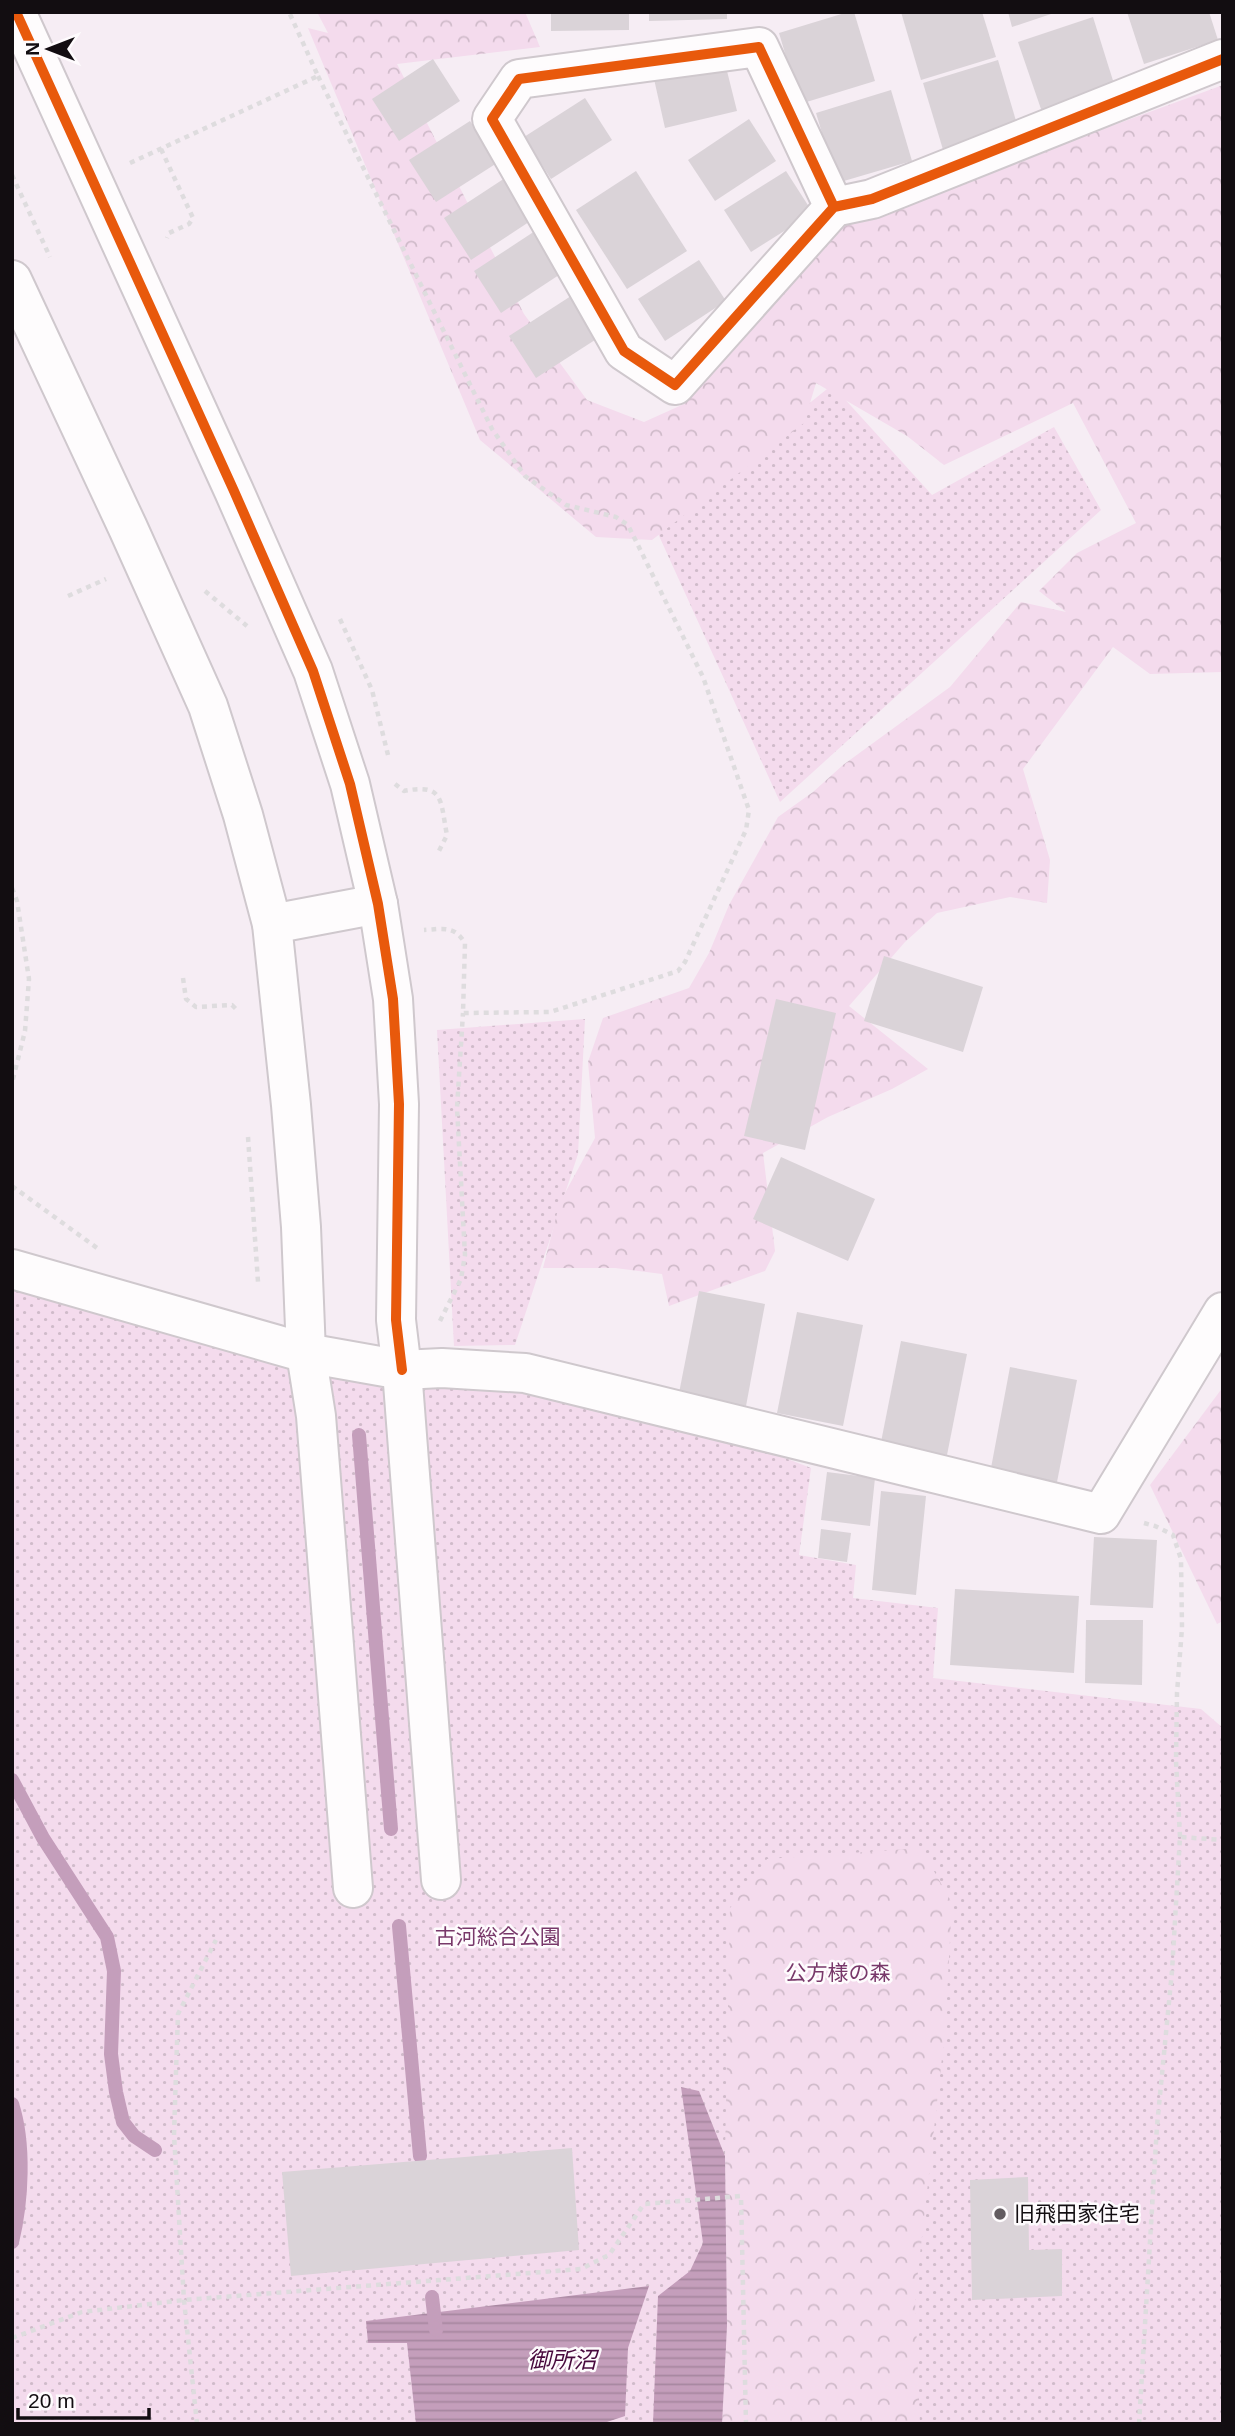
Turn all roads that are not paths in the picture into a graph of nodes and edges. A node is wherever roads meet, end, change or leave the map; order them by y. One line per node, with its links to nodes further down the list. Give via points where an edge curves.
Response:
1 (16, 12): 5 (street, via 313,671 350,784)
2 (1223, 59): 3 (street, via 872,199)
3 (834, 207): 3 (street, via 760,47 519,79 492,119 624,351 675,385)
4 (12, 280): 6 (street, via 208,706)
5 (378, 904): 6 (street); 10 (street, via 393,999 399,1104 396,1321)
6 (272, 925): 9 (street, via 301,1227)
7 (12, 1269): 9 (street)
8 (1223, 1312): 10 (street, via 1101,1514 525,1373)
9 (306, 1353): 10 (street); 12 (street, via 316,1416)
10 (401, 1370): 11 (street)
11 (441, 1880)
12 (353, 1888)

